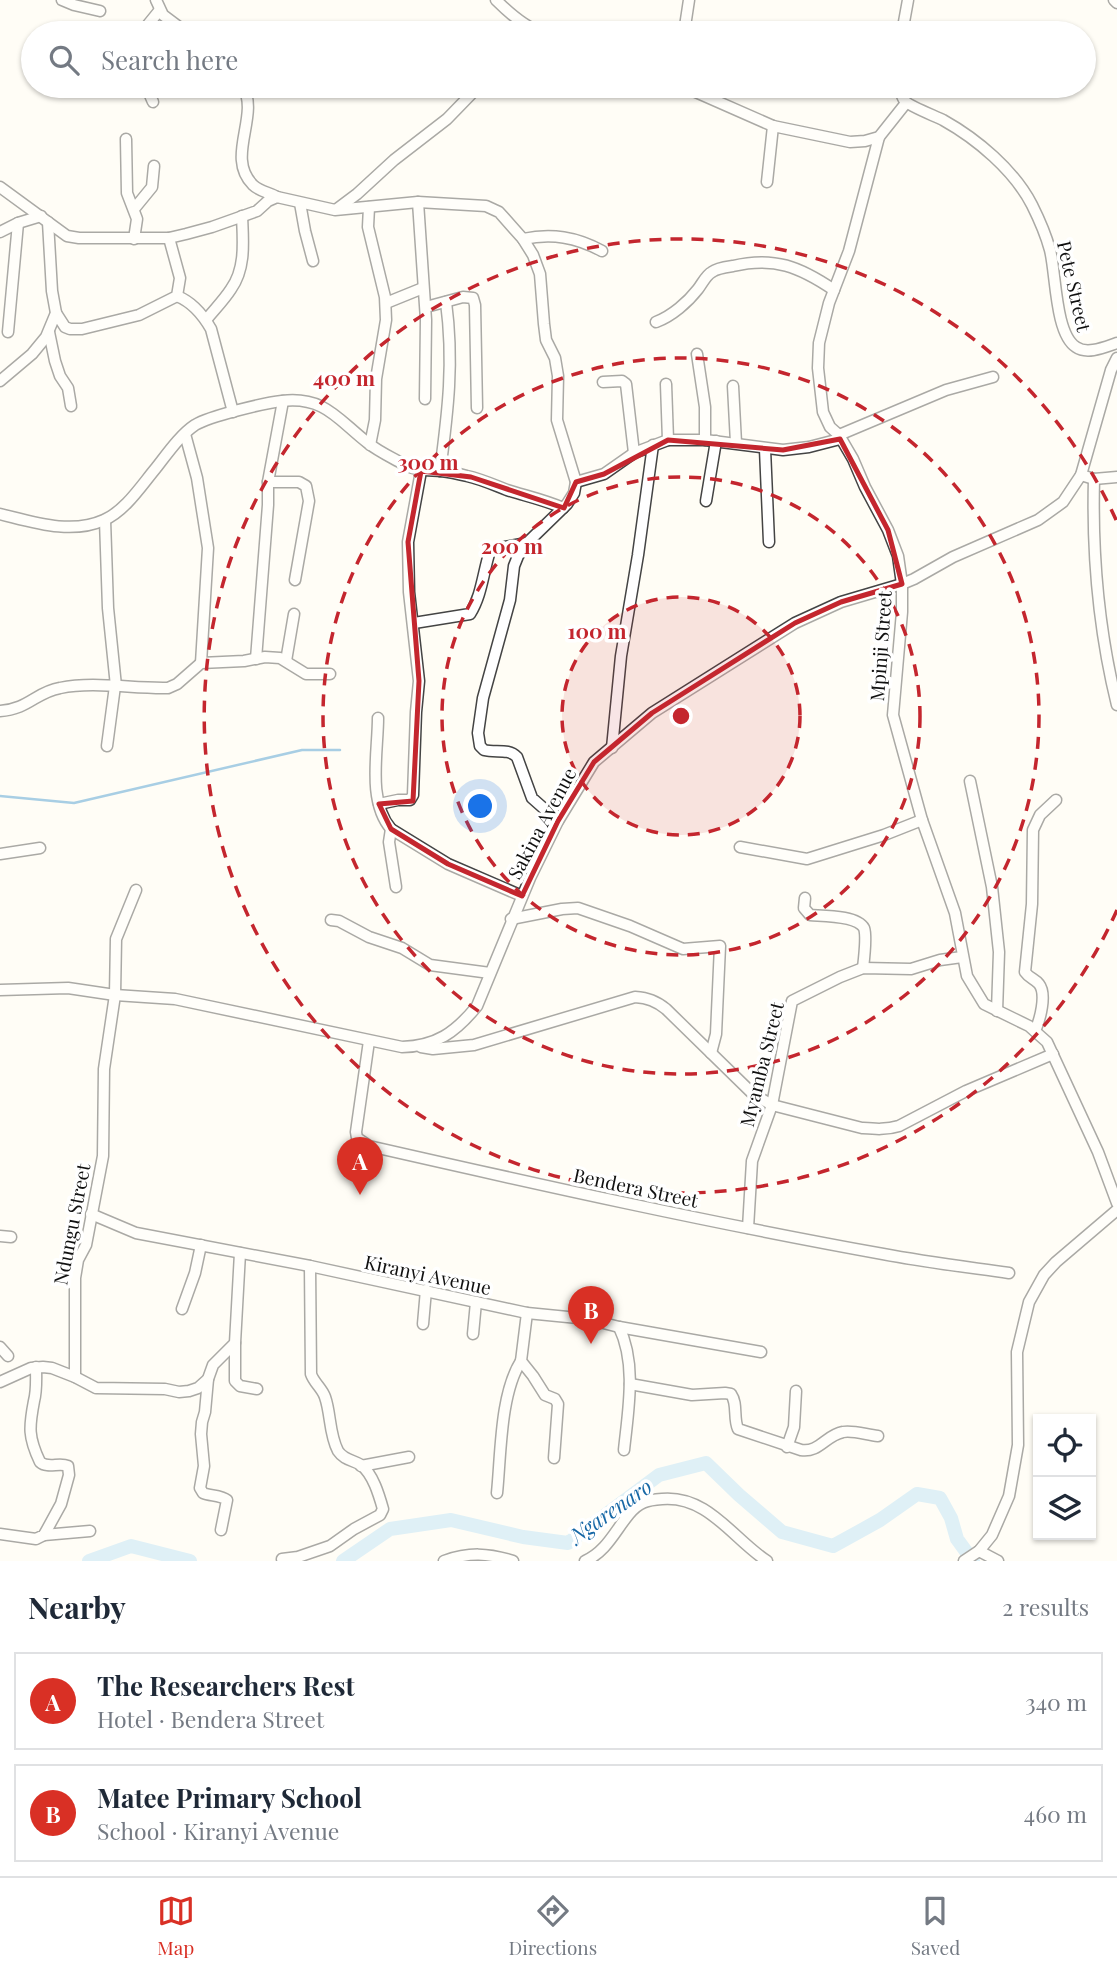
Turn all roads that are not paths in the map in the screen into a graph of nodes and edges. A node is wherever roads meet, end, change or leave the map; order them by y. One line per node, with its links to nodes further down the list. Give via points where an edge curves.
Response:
1 (62, 0): 6 (street)
2 (156, 0): 7 (street)
3 (496, 0): 10 (street)
4 (688, 0): 11 (street)
5 (908, 0): 12 (street)
6 (100, 10)
7 (159, 11): 8 (street); 9 (street)
8 (151, 21)
9 (172, 21)
10 (522, 21)
11 (685, 21)
12 (904, 21)
13 (151, 98): 18 (street)
14 (248, 98): 26 (street, via 242,150 245,172 253,186)
15 (467, 98): 31 (street)
16 (709, 98): 20 (street)
17 (904, 98): 19 (street)
18 (153, 102)
19 (906, 103): 21 (street); 52 (street, Pete Street, via 946,122 989,153 1031,202 1051,252 1061,320 1070,343 1086,351)
20 (773, 126): 21 (street, via 850,142); 24 (street)
21 (879, 137): 42 (street, Mpinji Street, via 849,251)
22 (126, 138): 30 (street, via 127,193)
23 (154, 166): 30 (street, via 152,187)
24 (767, 182)
25 (0, 187): 33 (street)
26 (277, 197): 28 (street); 32 (street)
27 (418, 202): 29 (street); 38 (street, via 486,206 499,212); 41 (street)
28 (300, 203): 31 (street); 40 (street)
29 (369, 207): 31 (street); 45 (street, via 368,228)
30 (134, 209): 37 (street)
31 (335, 210)
32 (242, 216): 36 (street); 48 (street, via 240,270 233,287)
33 (44, 219): 34 (street); 37 (street, via 67,236); 47 (street)
34 (18, 223): 35 (street); 51 (street)
35 (0, 232)
36 (169, 238): 37 (street); 43 (street, via 180,278)
37 (134, 239)
38 (523, 239): 39 (street, via 578,239); 80 (street, via 540,274 546,340 558,376 557,420)
39 (602, 251)
40 (313, 261)
41 (423, 288): 45 (street); 46 (street)
42 (834, 289): 49 (street, via 792,266 747,262 712,272 681,306); 66 (street, Mpinji Street, via 823,322 818,368 823,412)
43 (177, 296): 47 (street, via 139,315 82,329 65,327); 48 (street, via 191,303)
44 (446, 302): 46 (street); 63 (street, via 473,298); 75 (street, via 450,395)
45 (386, 303): 70 (street)
46 (426, 307): 60 (street)
47 (55, 313): 50 (street)
48 (206, 320): 64 (street)
49 (656, 322)
50 (49, 331): 56 (street, via 32,354); 62 (street)
51 (8, 332)
52 (1117, 343)
53 (697, 354): 68 (street)
54 (1117, 358): 76 (street, Sakina Avenue)
55 (993, 377): 66 (street, via 935,394)
56 (0, 381)
57 (603, 382): 73 (street, via 626,384)
58 (666, 384): 67 (street)
59 (733, 386): 69 (street)
60 (425, 399)
61 (283, 401): 64 (street); 70 (street, via 320,404); 79 (street)
62 (71, 406)
63 (477, 408)
64 (233, 412): 65 (street)
65 (186, 434): 84 (street, via 123,506); 93 (street, via 208,548)
66 (839, 437): 72 (street, via 809,447); 88 (street, Mpinji Street, via 888,530)
67 (668, 440): 68 (street); 71 (street)
68 (711, 440): 69 (street); 81 (street)
69 (736, 443): 72 (street)
70 (370, 445): 74 (street)
71 (653, 445): 73 (street); 100 (street)
72 (765, 449): 85 (street)
73 (635, 453): 80 (street, via 604,474)
74 (421, 471): 75 (street); 90 (street, via 408,542)
75 (440, 471): 82 (street)
76 (1081, 475): 78 (street); 88 (street, Sakina Avenue, via 1063,502 1038,520)
77 (1117, 477): 78 (street)
78 (1094, 479): 96 (street, via 1100,605)
79 (268, 482): 87 (street, via 299,482 309,493); 91 (street)
80 (576, 482): 82 (street)
81 (706, 501)
82 (562, 508): 86 (street)
83 (0, 514): 84 (street, via 70,527)
84 (105, 520): 95 (street)
85 (769, 542)
86 (527, 543): 90 (street, via 490,551 470,614); 105 (street, via 514,566 510,600 483,698 478,740 484,750 517,757 532,798)
87 (295, 580)
88 (902, 584): 100 (street, Sakina Avenue, via 841,602 795,623 652,713); 104 (street, Mpinji Street, via 893,715)
89 (294, 614): 92 (street)
90 (414, 623): 103 (street, via 419,681 413,795 410,800)
91 (256, 659): 92 (street); 93 (street)
92 (286, 661): 94 (street, via 306,674)
93 (201, 663): 95 (street, via 171,687)
94 (330, 674)
95 (116, 686): 97 (street, via 56,688 23,706); 99 (street)
96 (1117, 705)
97 (0, 711)
98 (378, 718): 103 (street, via 375,767)
99 (107, 746)
100 (612, 748): 105 (street, Sakina Avenue, via 594,762)
101 (970, 781): 121 (street, via 994,906 999,952)
102 (1056, 800): 122 (street, via 1040,815 1033,830 1025,972 1038,982 1041,991 1042,1011)
103 (379, 804): 106 (street)
104 (922, 820): 107 (street, via 807,859); 116 (street, Mpinji Street, via 955,914)
105 (558, 821): 112 (street, Sakina Avenue)
106 (391, 829): 110 (street); 112 (street, via 449,864)
107 (740, 847)
108 (40, 848): 109 (street)
109 (0, 854)
110 (396, 887)
111 (136, 890): 120 (street, Ndungu Street, via 116,939)
112 (522, 896): 114 (street, Sakina Avenue)
113 (805, 898): 117 (street, via 804,908 810,915 861,924)
114 (511, 919): 118 (street, Sakina Avenue); 125 (street, via 578,908 683,949 720,946)
115 (331, 920): 118 (street, via 402,948 430,965)
116 (962, 957): 117 (street, Myamba Street, via 911,969); 121 (street, Mpinji Street, via 980,999)
117 (863, 968): 127 (street, Myamba Street, via 792,1001)
118 (490, 973): 124 (street, Sakina Avenue, via 477,1006 465,1021)
119 (0, 990): 120 (street, via 68,988)
120 (115, 995): 123 (street, via 175,999); 130 (street, Ndungu Street, via 104,1069 103,1156)
121 (997, 1011): 122 (street, Mpinji Street)
122 (1035, 1031): 126 (street, Mpinji Street)
123 (369, 1041): 124 (street); 131 (street, Bendera Street, via 356,1132 362,1143)
124 (420, 1047): 125 (street, via 474,1045 646,998)
125 (711, 1053): 127 (street, via 753,1094)
126 (1053, 1054): 127 (street, via 889,1129 862,1128); 128 (street, Mpinji Street)
127 (772, 1105): 131 (street, Myamba Street, via 752,1161)
128 (1117, 1203)
129 (1114, 1212): 168 (street, via 1056,1262 1029,1302 1017,1352 1018,1445 1009,1496 997,1526)
130 (91, 1214): 134 (street, Kiranyi Avenue, via 136,1233); 151 (street, Ndungu Street, via 75,1278)
131 (748, 1228): 137 (street, Bendera Street)
132 (0, 1236): 133 (street)
133 (11, 1237)
134 (201, 1245): 135 (street, Kiranyi Avenue); 140 (street)
135 (240, 1253): 136 (street, Kiranyi Avenue); 145 (street)
136 (310, 1266): 138 (street, Kiranyi Avenue); 162 (street, via 310,1374 327,1400 337,1448 346,1459)
137 (1009, 1273)
138 (426, 1290): 139 (street, Kiranyi Avenue); 142 (street)
139 (476, 1302): 141 (street, Kiranyi Avenue); 144 (street)
140 (182, 1308)
141 (527, 1313): 143 (street, Kiranyi Avenue); 149 (street)
142 (423, 1324)
143 (619, 1327): 147 (street, Kiranyi Avenue); 154 (street)
144 (473, 1334)
145 (234, 1343): 152 (street, via 213,1365); 155 (street, via 235,1381)
146 (0, 1347): 148 (street)
147 (761, 1352)
148 (8, 1356)
149 (520, 1361): 161 (street, via 545,1395 558,1404); 163 (street, via 506,1404)
150 (36, 1367): 151 (street); 153 (street); 167 (street, via 30,1433 40,1462 65,1464 69,1475 58,1511)
151 (75, 1377): 152 (street, via 96,1388 179,1392 198,1388)
152 (208, 1379): 164 (street, via 200,1488 202,1493 228,1500)
153 (0, 1382)
154 (630, 1384): 158 (street, via 692,1395 732,1394 738,1429); 159 (street)
155 (257, 1390)
156 (796, 1391): 158 (street, via 794,1427)
157 (878, 1436): 158 (street, via 841,1432 809,1451)
158 (787, 1447)
159 (624, 1450)
160 (409, 1457): 162 (street)
161 (554, 1458)
162 (362, 1466): 169 (street, via 380,1497 380,1515 330,1546)
163 (498, 1493)
164 (221, 1530)
165 (90, 1531): 167 (street)
166 (0, 1534): 167 (street, via 36,1539)
167 (44, 1535)
168 (979, 1551): 174 (street); 175 (street)
169 (282, 1559)
170 (590, 1560): 173 (street, via 640,1503 670,1498 687,1501 717,1517)
171 (444, 1561): 172 (street, via 481,1553)
172 (513, 1561)
173 (767, 1561)
174 (964, 1561)
175 (998, 1561)

